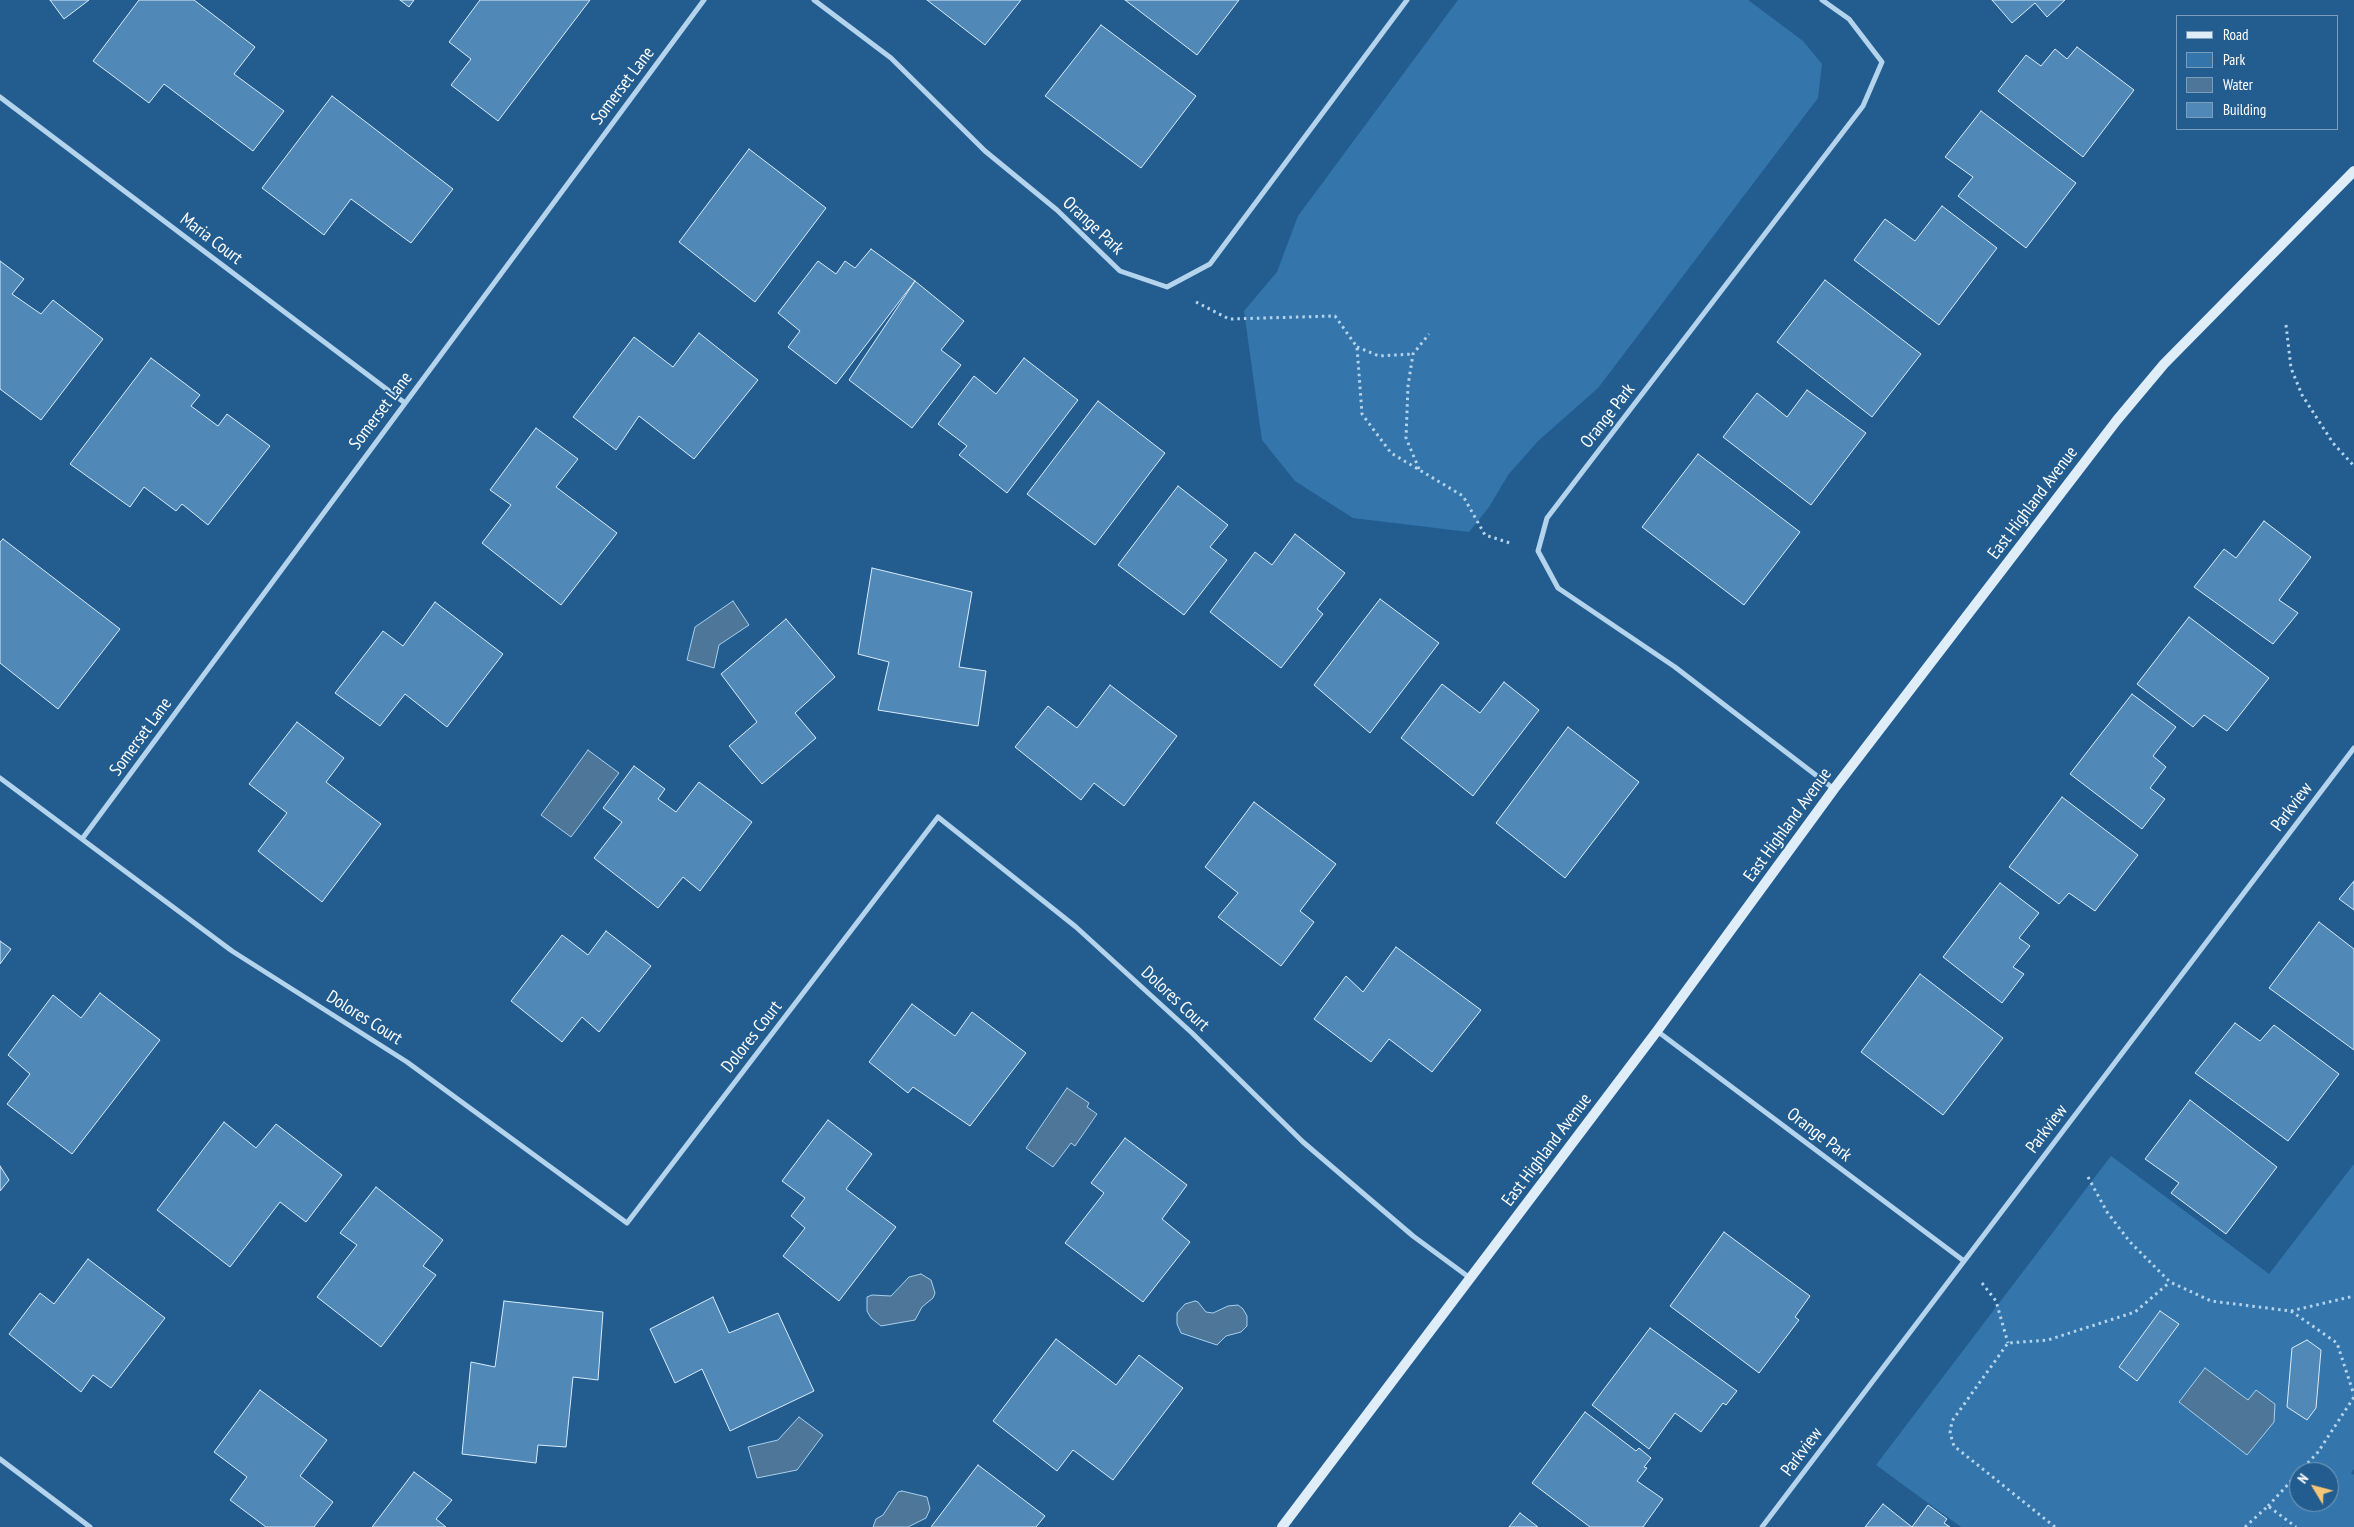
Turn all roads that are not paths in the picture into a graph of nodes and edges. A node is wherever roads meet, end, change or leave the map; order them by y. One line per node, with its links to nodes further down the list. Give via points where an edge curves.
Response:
1 (704, 0): 7 (street, Somerset Lane)
2 (814, 0): 3 (street, Orange Park, via 891,58 985,151 1057,210 1120,271 1166,287 1210,264)
3 (1407, 0)
4 (1822, 0): 10 (street, Orange Park, via 1849,19 1882,62 1863,106 1547,518 1538,551 1558,588 1675,667)
5 (0, 97): 7 (street, Maria Court)
6 (2354, 172): 10 (street, East Highland Avenue, via 2164,364)
7 (404, 403): 11 (street, Somerset Lane)
8 (2354, 748): 13 (street, Parkview)
9 (0, 778): 11 (street, Dolores Court)
10 (1834, 789): 12 (street, East Highland Avenue)
11 (82, 839): 14 (street, Dolores Court, via 232,951 407,1062 627,1223 938,817 1076,927 1192,1033 1303,1142 1413,1236)
12 (1658, 1031): 13 (street, Orange Park); 14 (street, East Highland Avenue)
13 (1964, 1261): 18 (street, Parkview)
14 (1470, 1278): 17 (street, East Highland Avenue)
15 (0, 1459): 16 (street)
16 (90, 1527)
17 (1282, 1527)
18 (1762, 1527)

